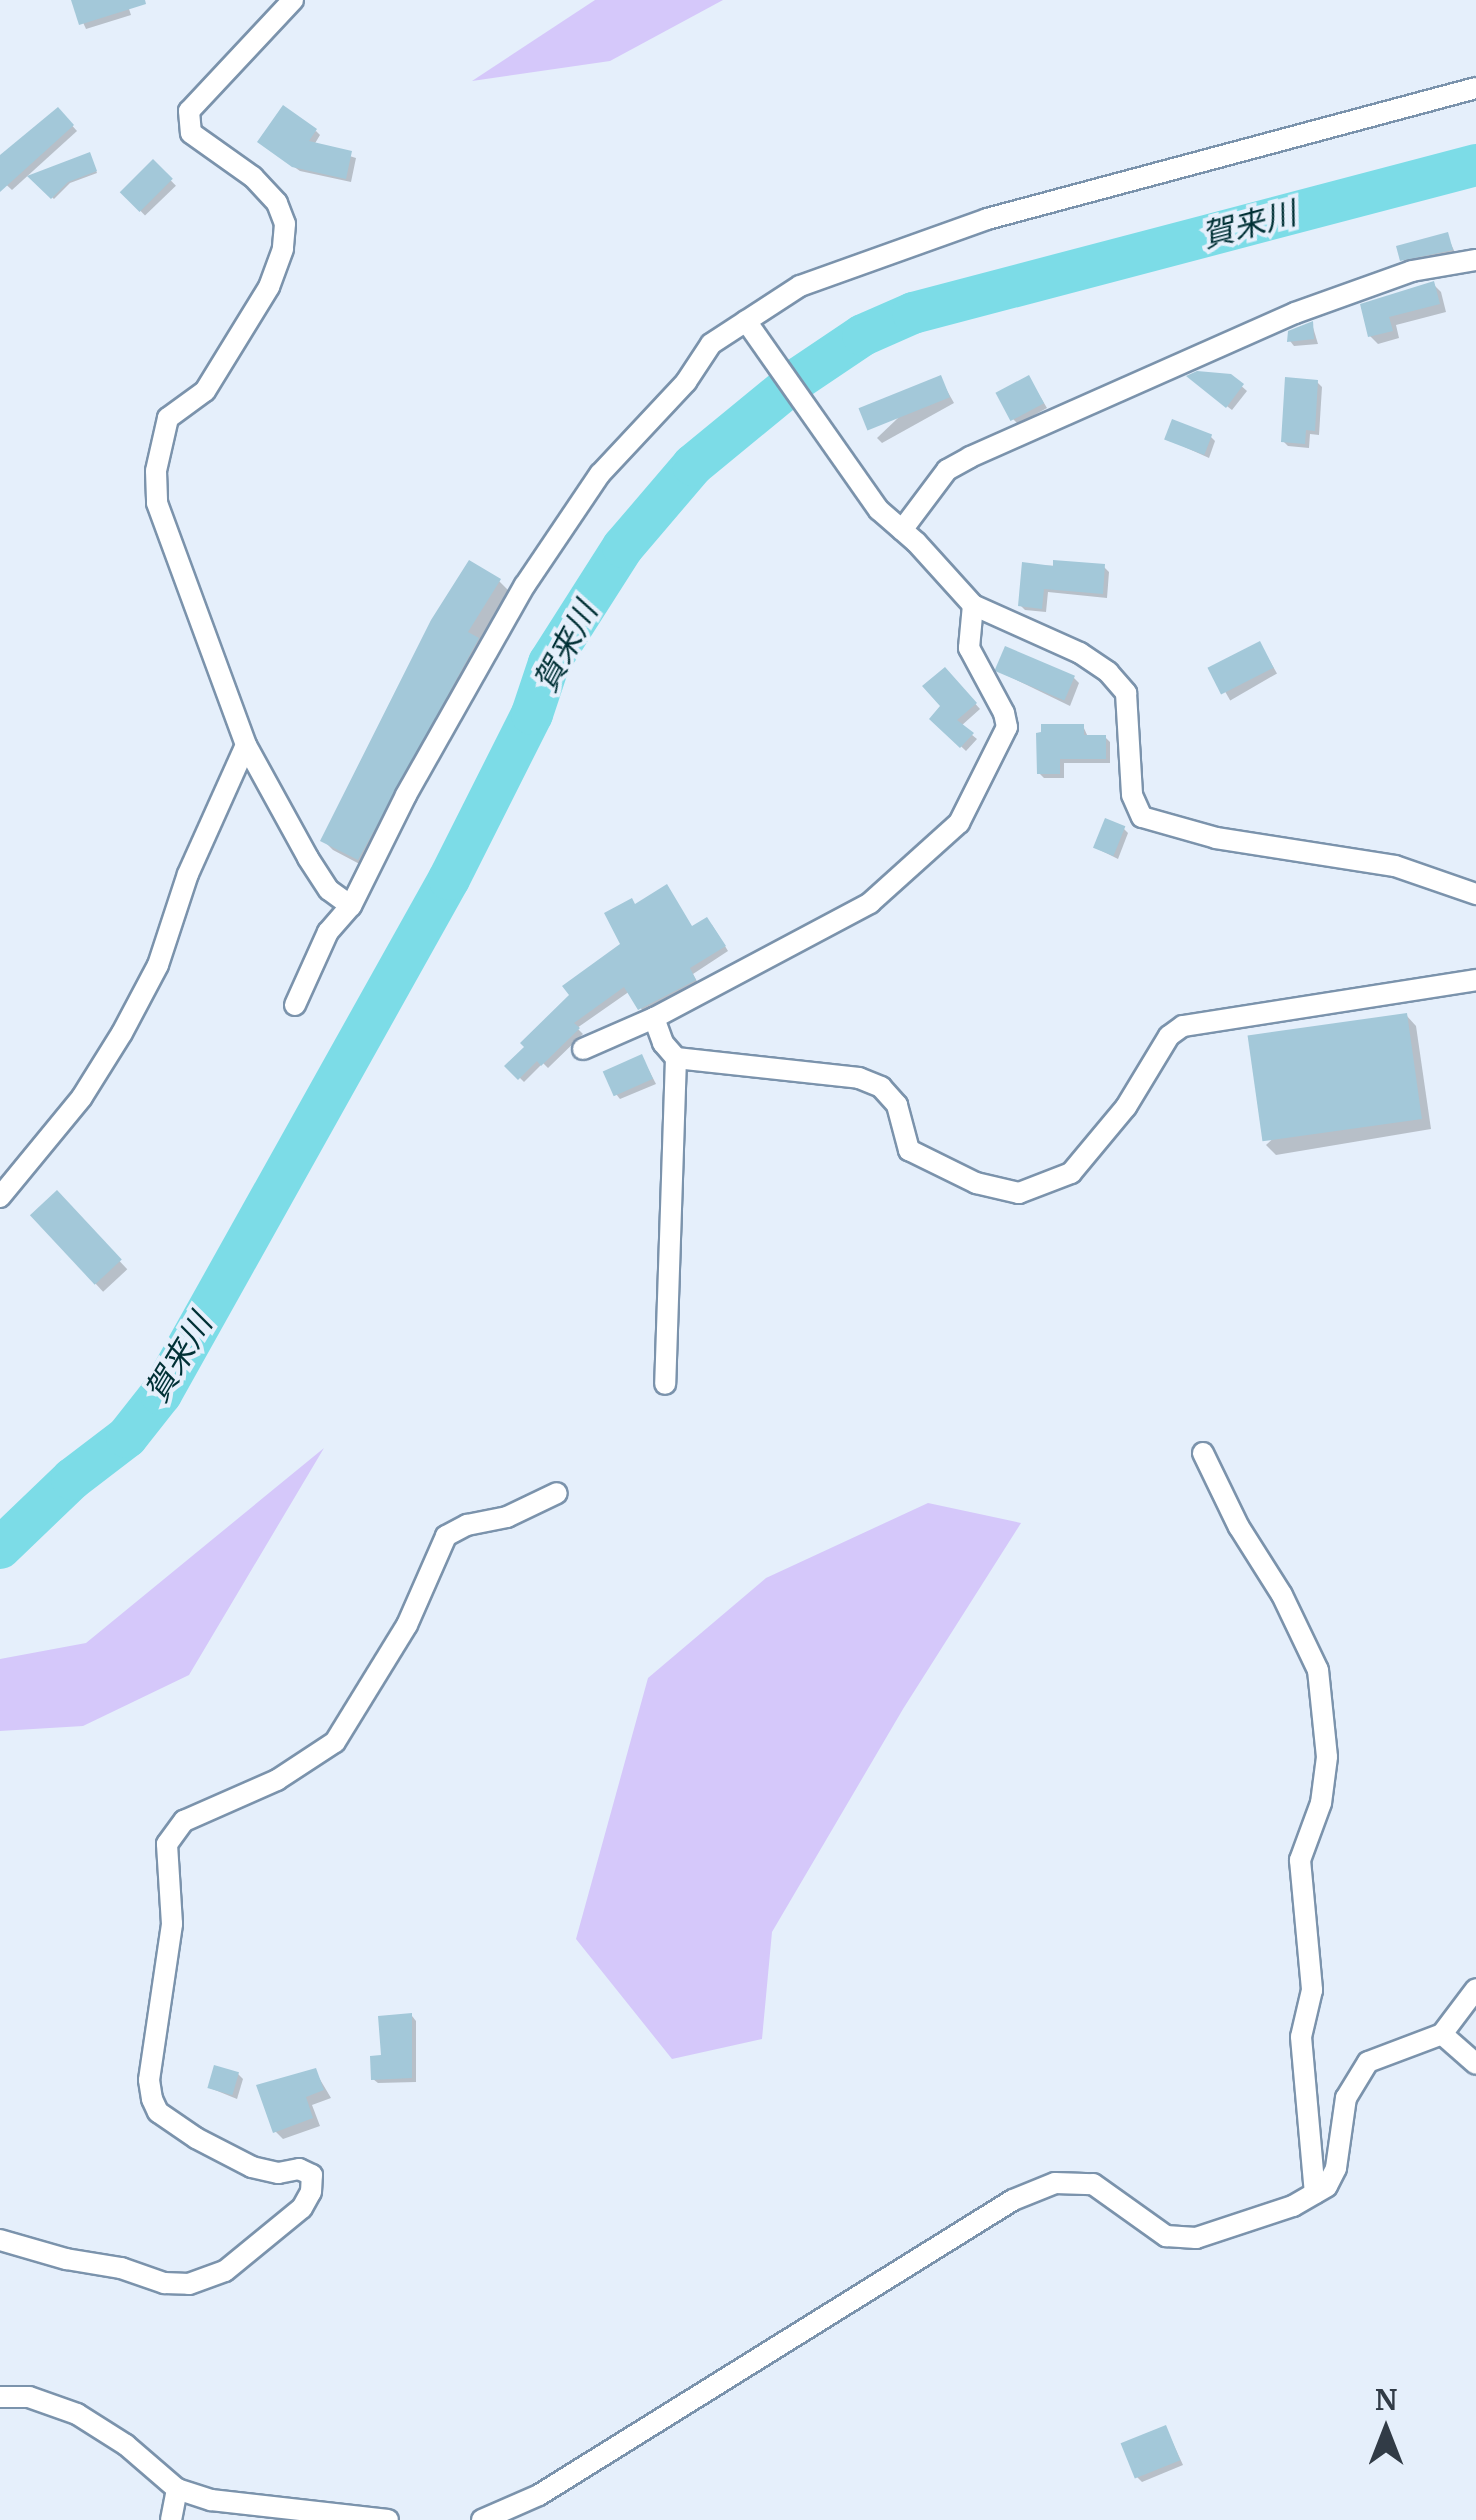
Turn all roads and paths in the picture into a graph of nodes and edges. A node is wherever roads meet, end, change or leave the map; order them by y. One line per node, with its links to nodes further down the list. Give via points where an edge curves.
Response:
1 (293, 0): 7 (street, via 189,111 191,133 253,177 278,202 286,224 269,287 206,391 168,418 156,472 157,503)
2 (1476, 88): 4 (street, via 987,218 800,286)
3 (1476, 260): 5 (street, via 1412,272 1295,313 970,457 947,470)
4 (746, 322): 5 (street, via 879,510); 9 (street, via 711,344 686,382 600,474 525,585)
5 (902, 530): 6 (street)
6 (973, 605): 8 (street, via 1080,653 1126,693 1132,796 1142,817 1216,838 1395,866); 12 (street, via 970,648 1007,727 959,823 870,902)
7 (246, 745): 9 (street, via 329,890); 15 (street, via 188,874 158,965 122,1032 82,1097)
8 (1476, 894)
9 (351, 906): 11 (street, via 328,932)
10 (1476, 980): 14 (street, via 1183,1026 1169,1036 1126,1107 1071,1174 1019,1193 976,1183 908,1150 897,1104 860,1078)
11 (295, 1005)
12 (654, 1018): 13 (street); 14 (street)
13 (583, 1049)
14 (676, 1058): 16 (street)
15 (0, 1197)
16 (664, 1384)
17 (1204, 1453): 22 (street, via 1318,1670 1327,1757 1321,1804 1300,1860 1312,1990 1301,2037)
18 (557, 1493): 23 (street, via 446,1536 407,1625 335,1742 278,1780 184,1821 167,1844 172,1924 149,2080 152,2099 158,2112 252,2167 312,2175 302,2208 225,2271 189,2284)
19 (1476, 1989): 20 (street)
20 (1442, 2034): 21 (street); 22 (street, via 1368,2062 1346,2098 1336,2168)
21 (1476, 2064)
22 (1315, 2193): 28 (street, via 1196,2238 1166,2236 1093,2184 1054,2182 1014,2200 538,2495)
23 (0, 2240)
24 (0, 2397): 25 (street, via 29,2398 77,2414)
25 (177, 2488): 26 (street); 27 (street, via 211,2500)
26 (171, 2520)
27 (388, 2520)
28 (482, 2520)

